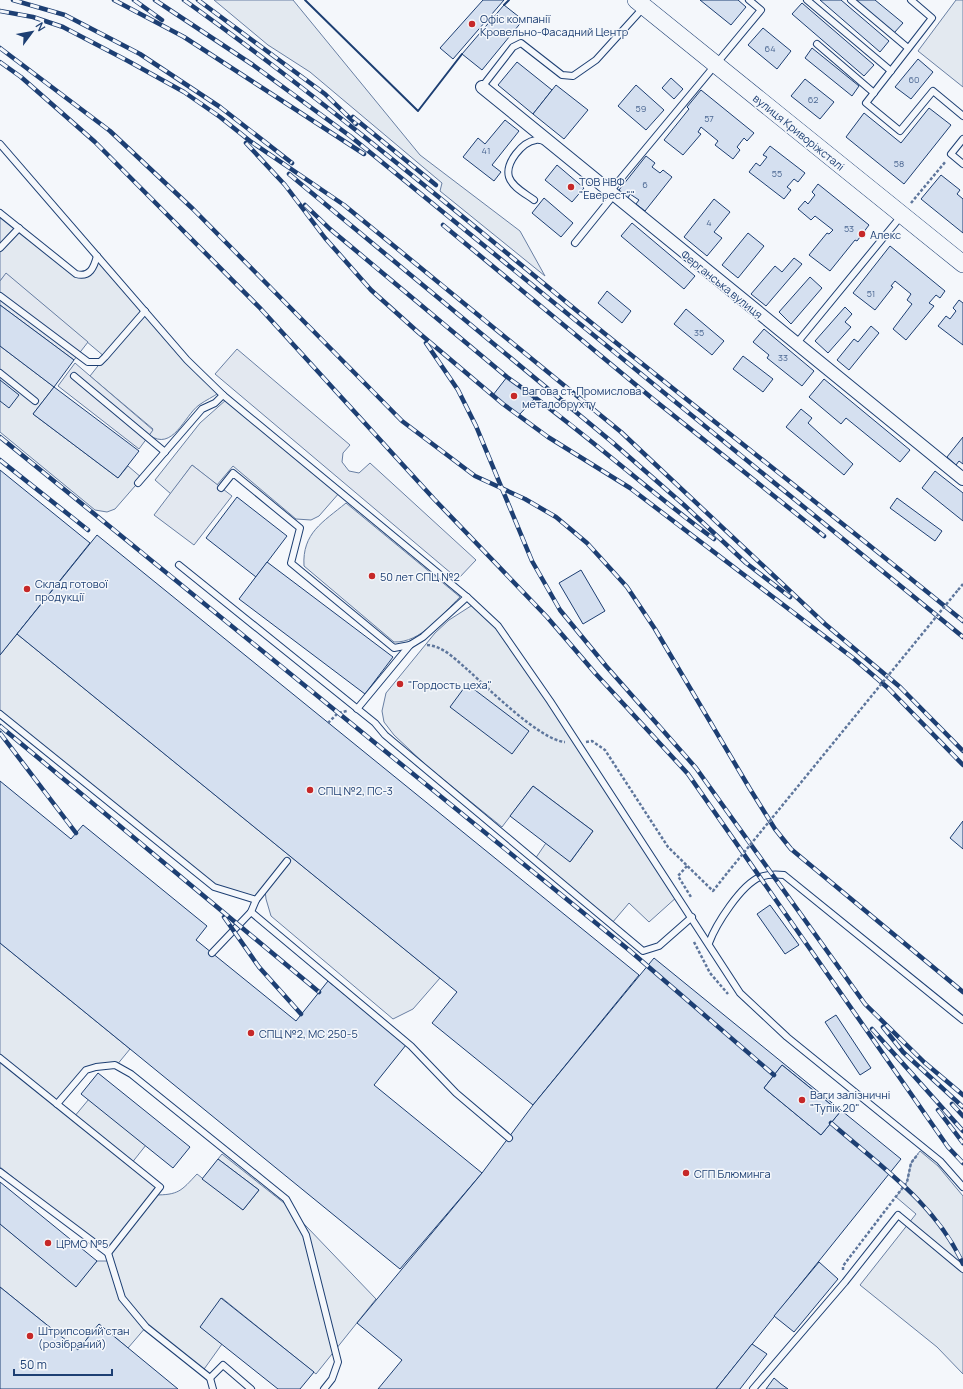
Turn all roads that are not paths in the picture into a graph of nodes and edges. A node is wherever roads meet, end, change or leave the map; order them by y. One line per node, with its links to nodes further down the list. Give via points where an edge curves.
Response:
1 (750, 0): 8 (lane, via 762,10)
2 (807, 0): 9 (lane)
3 (851, 0): 7 (lane)
4 (911, 0): 7 (lane, via 932,18)
5 (640, 4): 8 (main road, вулиця Криворіжсталі); 10 (lane, via 596,60 573,76 562,75 521,43 513,47)
6 (817, 44): 11 (lane)
7 (908, 48): 9 (lane)
8 (716, 65): 17 (lane, via 613,188); 20 (main road, вулиця Криворіжсталі)
9 (891, 71): 11 (lane)
10 (482, 88): 14 (street, Ферганська вулиця)
11 (874, 92): 12 (lane, via 866,103 900,131 933,91)
12 (963, 116)
13 (963, 140): 16 (lane, via 951,154)
14 (549, 141): 17 (street, Ферганська вулиця); 18 (lane, via 536,140 522,147 508,171 512,184)
15 (0, 144): 24 (lane)
16 (963, 164)
17 (613, 196): 22 (lane); 28 (street, Ферганська вулиця)
18 (534, 200)
19 (0, 213): 21 (lane)
20 (902, 215): 25 (main road, вулиця Криворіжсталі); 28 (lane)
21 (19, 228): 23 (lane); 24 (lane, via 76,274 90,272 94,268)
22 (575, 243)
23 (0, 248)
24 (97, 256): 27 (lane)
25 (963, 264)
26 (0, 296): 27 (lane, via 88,362 96,363 105,357)
27 (145, 311): 31 (lane, via 187,360)
28 (796, 344): 34 (street, Ферганська вулиця)
29 (0, 373): 32 (lane)
30 (74, 376): 33 (lane)
31 (223, 396): 33 (lane, via 202,409); 38 (lane)
32 (35, 401)
33 (165, 452): 35 (lane)
34 (963, 479)
35 (138, 483)
36 (221, 488): 39 (lane, via 233,473 300,528 291,563 394,648)
37 (179, 565): 40 (lane)
38 (467, 597): 39 (lane); 45 (lane, via 498,626)
39 (410, 645): 40 (lane)
40 (357, 709): 45 (lane, via 642,951 659,946)
41 (0, 714): 43 (lane, via 214,886)
42 (287, 861): 43 (lane)
43 (256, 900): 44 (lane)
44 (252, 912): 47 (lane); 51 (lane, via 411,1046 456,1093)
45 (692, 917): 46 (lane)
46 (709, 943): 48 (lane, via 715,927 747,885 759,877 771,874 784,875); 53 (lane, via 740,993 787,1037 940,1161)
47 (212, 953)
48 (963, 1020)
49 (0, 1058): 50 (lane)
50 (57, 1104): 54 (lane, via 160,1187); 59 (lane, via 86,1070 115,1065 131,1074 286,1199 306,1235 338,1362 332,1379)
51 (509, 1138)
52 (0, 1172): 54 (lane)
53 (963, 1187)
54 (108, 1253): 56 (lane, via 122,1298 146,1327)
55 (963, 1269): 60 (lane, via 898,1215 845,1282)
56 (210, 1378): 57 (lane); 58 (lane, via 223,1365)
57 (213, 1389)
58 (251, 1389)
59 (324, 1389)
60 (753, 1389)

